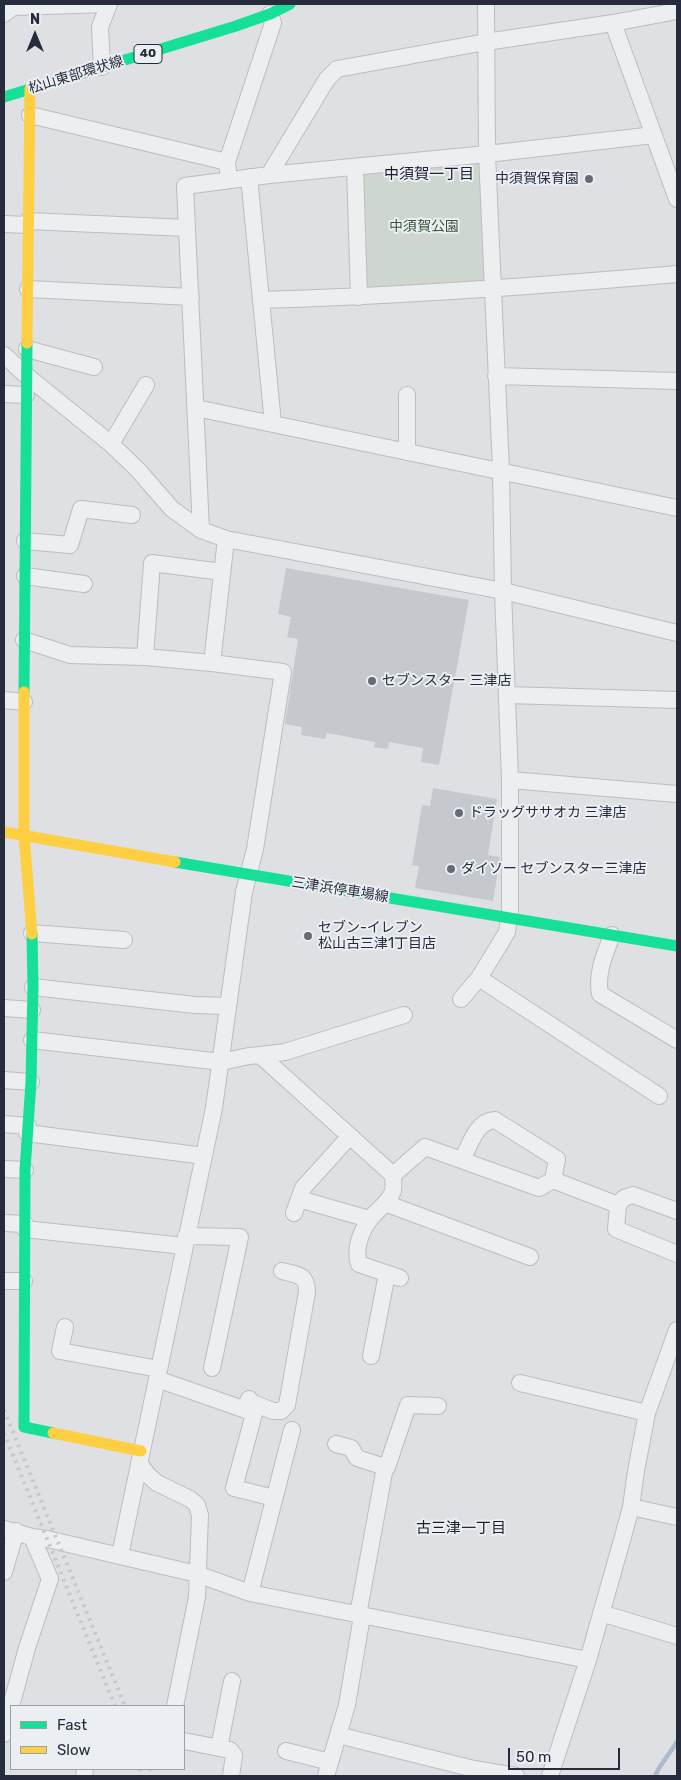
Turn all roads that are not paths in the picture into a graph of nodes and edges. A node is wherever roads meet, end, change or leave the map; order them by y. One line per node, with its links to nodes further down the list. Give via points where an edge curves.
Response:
1 (108, 4): 4 (street); 10 (street, via 100,27)
2 (290, 4): 7 (street, 松山東部環状線 / 40)
3 (486, 4): 9 (street)
4 (42, 5): 6 (street, via 13,7)
5 (677, 11): 8 (street)
6 (4, 14)
7 (270, 14): 10 (street, 松山東部環状線 / 40); 16 (street, via 273,23)
8 (613, 23): 9 (street); 14 (street)
9 (486, 42): 15 (street); 18 (street, via 337,69 327,79)
10 (102, 67): 11 (street, 松山東部環状線 / 40)
11 (30, 89): 12 (street, 松山東部環状線 / 40); 13 (street)
12 (4, 97)
13 (30, 115): 16 (street); 22 (street)
14 (654, 135): 15 (street); 21 (street)
15 (487, 154): 17 (street); 27 (street)
16 (227, 162): 20 (street)
17 (355, 166): 18 (street); 29 (street)
18 (269, 174): 19 (street)
19 (248, 177): 20 (street); 30 (street)
20 (229, 180): 24 (street, via 185,186)
21 (677, 199)
22 (28, 223): 23 (street); 24 (street); 26 (street)
23 (4, 224)
24 (188, 228): 28 (street)
25 (677, 274): 27 (street)
26 (28, 289): 28 (street); 31 (street)
27 (494, 290): 29 (street); 35 (street)
28 (191, 298): 41 (street)
29 (359, 298): 30 (street)
30 (261, 300): 42 (street)
31 (27, 349): 33 (street); 34 (street)
32 (4, 355): 34 (street)
33 (94, 367)
34 (27, 376): 39 (street); 43 (street)
35 (496, 376): 36 (street); 45 (street)
36 (677, 381)
37 (146, 385): 43 (street)
38 (4, 394): 39 (street)
39 (26, 395): 50 (street)
40 (407, 395): 44 (street)
41 (196, 408): 42 (street); 48 (street)
42 (273, 423): 44 (street)
43 (111, 444): 48 (street, via 172,509)
44 (407, 451): 45 (street)
45 (501, 470): 46 (street); 54 (street)
46 (677, 508)
47 (132, 514): 50 (street, via 81,509 70,545)
48 (201, 530): 49 (street)
49 (226, 539): 51 (street); 54 (street)
50 (25, 542): 52 (street)
51 (222, 572): 57 (street, via 152,563); 58 (street)
52 (24, 576): 53 (street); 56 (street)
53 (84, 584)
54 (503, 591): 55 (street); 59 (street)
55 (677, 633)
56 (24, 640): 57 (street, via 70,655); 62 (street)
57 (144, 657): 58 (street)
58 (212, 663): 67 (street, via 283,672)
59 (507, 695): 61 (street); 63 (street)
60 (4, 700): 62 (street)
61 (677, 700)
62 (24, 702): 66 (street)
63 (510, 780): 64 (street); 68 (street)
64 (677, 794)
65 (4, 832): 66 (street, 三津浜停車場線)
66 (24, 835): 67 (street, 三津浜停車場線); 69 (street)
67 (249, 875): 68 (street, 三津浜停車場線); 76 (street)
68 (510, 917): 70 (street, 三津浜停車場線); 73 (street, via 506,932)
69 (32, 933): 71 (street); 74 (street)
70 (612, 935): 72 (street, 三津浜停車場線); 81 (street, via 601,966 600,994)
71 (124, 940)
72 (677, 946)
73 (479, 978): 75 (street); 86 (street)
74 (33, 987): 76 (street); 78 (street)
75 (461, 999)
76 (228, 1006): 83 (street)
77 (4, 1008): 78 (street)
78 (32, 1010): 80 (street)
79 (404, 1015): 82 (street, via 285,1052)
80 (32, 1040): 83 (street); 85 (street)
81 (677, 1040)
82 (260, 1055): 83 (street); 89 (street)
83 (221, 1062): 90 (street)
84 (4, 1080): 85 (street)
85 (31, 1082): 88 (street)
86 (659, 1096)
87 (4, 1124): 88 (street)
88 (28, 1130): 90 (street); 93 (street)
89 (350, 1136): 94 (street); 99 (street, via 302,1188 296,1206)
90 (204, 1156): 102 (street)
91 (462, 1160): 94 (street, via 425,1148); 95 (street, via 539,1188); 95 (street, via 479,1127 484,1122 495,1120 557,1160)
92 (4, 1169): 93 (street)
93 (25, 1170): 101 (street)
94 (393, 1175): 96 (street, via 393,1190)
95 (553, 1180): 97 (street)
96 (386, 1203): 99 (street); 104 (street)
97 (618, 1205): 98 (street, via 633,1195); 103 (street, via 616,1229)
98 (677, 1210)
99 (369, 1219): 110 (street, via 358,1245 356,1256 359,1264 393,1276)
100 (4, 1224): 101 (street)
101 (24, 1227): 102 (street); 107 (street)
102 (185, 1241): 111 (street, via 240,1237); 113 (street)
103 (677, 1254)
104 (530, 1257)
105 (282, 1271): 115 (street, via 302,1277 307,1282 287,1405 281,1411 273,1411)
106 (4, 1281): 107 (street)
107 (24, 1281): 120 (street, via 24,1427)
108 (65, 1327): 113 (street, via 60,1350)
109 (677, 1330): 112 (street)
110 (378, 1348)
111 (212, 1368)
112 (670, 1372): 117 (street)
113 (158, 1374): 115 (street); 120 (street)
114 (520, 1383): 117 (street)
115 (248, 1401): 122 (street, via 254,1414 234,1488)
116 (438, 1406): 121 (street, via 408,1405)
117 (647, 1412): 123 (street)
118 (292, 1430): 122 (street)
119 (336, 1444): 121 (street, via 351,1448 357,1458)
120 (140, 1457): 127 (street); 129 (street, via 148,1476 197,1505 200,1515)
121 (385, 1467): 132 (street)
122 (274, 1498): 130 (street)
123 (631, 1507): 124 (street); 131 (street)
124 (677, 1517)
125 (10, 1530): 126 (street); 128 (street)
126 (32, 1537): 127 (street); 136 (street, via 50,1579)
127 (120, 1555): 129 (street)
128 (4, 1572)
129 (197, 1574): 130 (street); 137 (street, via 197,1597)
130 (250, 1593): 132 (street)
131 (601, 1613): 133 (street); 134 (street)
132 (360, 1615): 134 (street); 140 (street, via 347,1704)
133 (677, 1636)
134 (588, 1660): 148 (street)
135 (232, 1681): 142 (street)
136 (11, 1705)
137 (175, 1705)
138 (10, 1710): 139 (street)
139 (4, 1734)
140 (338, 1736): 144 (street); 145 (street)
141 (185, 1741): 142 (street)
142 (219, 1748): 146 (street, via 230,1750 234,1755)
143 (286, 1751): 144 (street)
144 (328, 1769)
145 (474, 1773): 147 (street)
146 (231, 1776)
147 (516, 1776)
148 (550, 1776)

